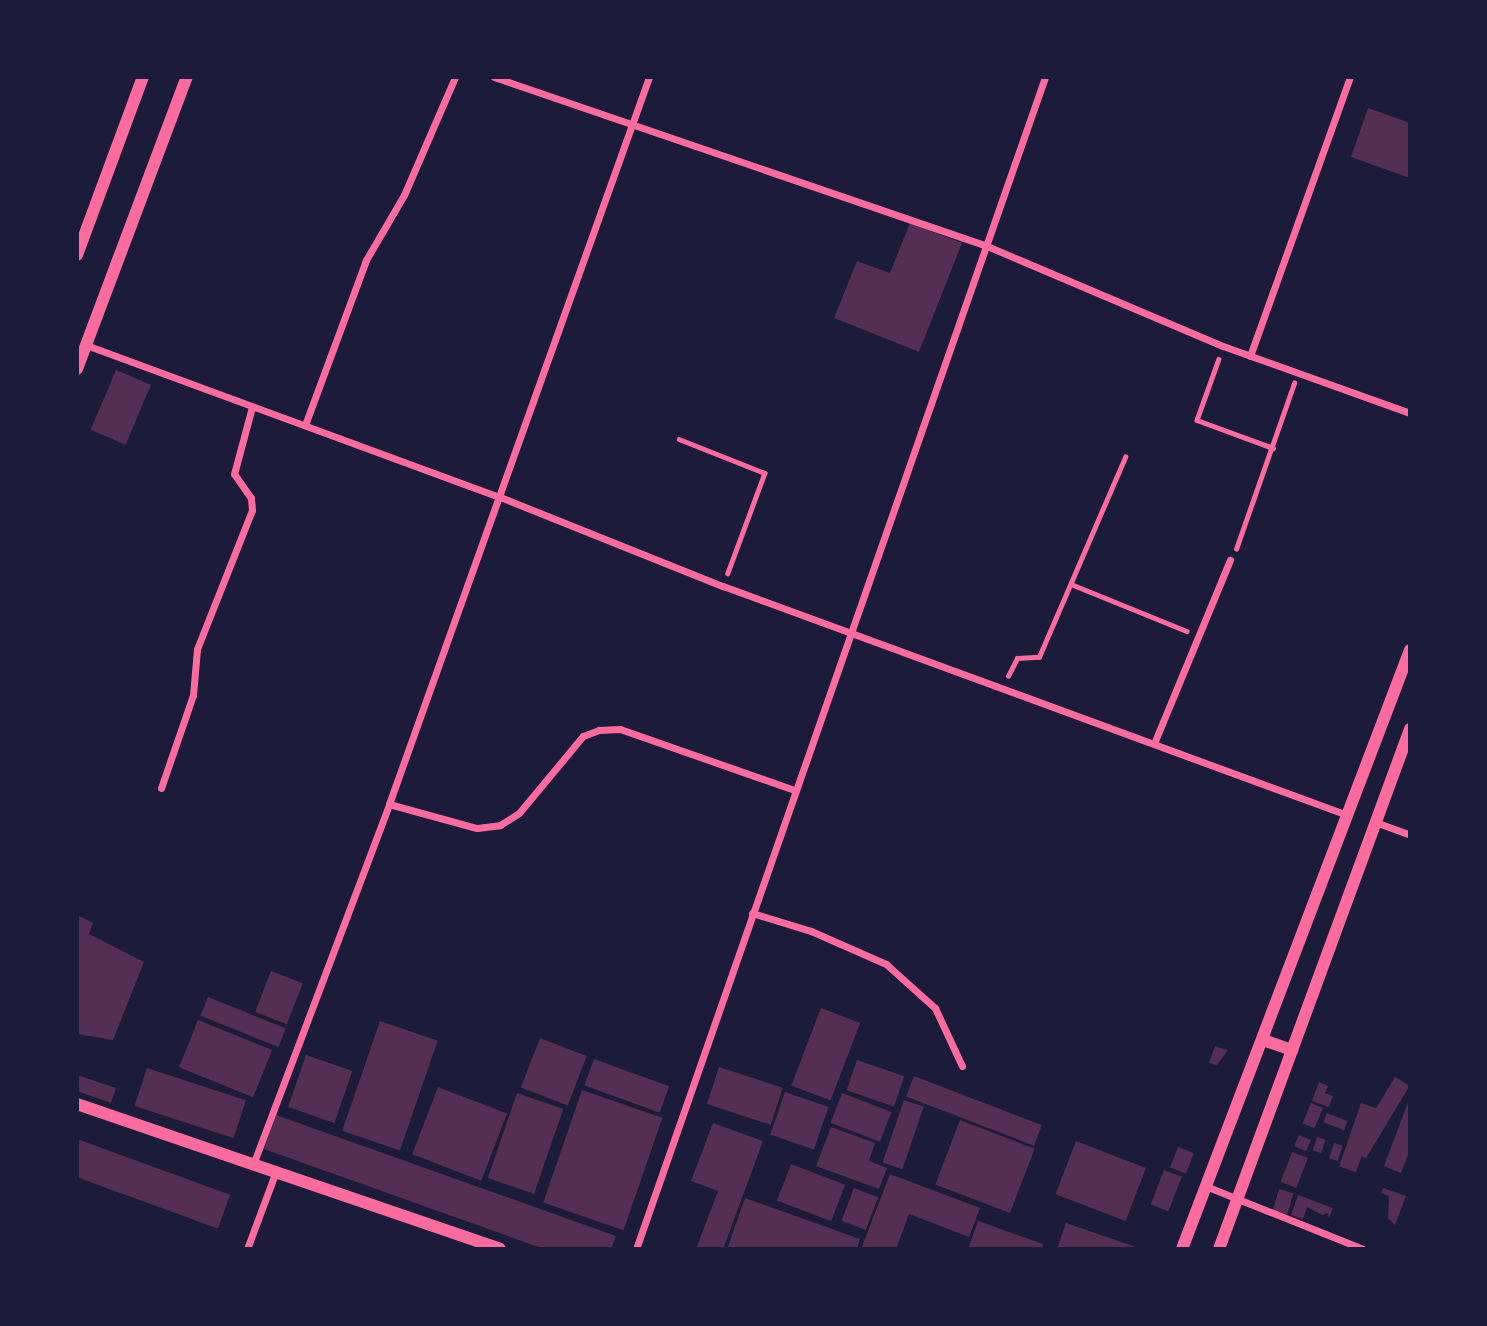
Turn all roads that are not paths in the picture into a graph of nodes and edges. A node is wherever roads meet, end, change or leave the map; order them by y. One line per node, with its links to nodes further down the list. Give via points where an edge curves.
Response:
1 (143, 77): 10 (street)
2 (187, 77): 11 (street)
3 (455, 77): 16 (street, via 404,195 366,260)
4 (494, 77): 8 (street)
5 (649, 77): 8 (street)
6 (1045, 77): 9 (street)
7 (1350, 77): 12 (street)
8 (633, 124): 9 (street); 17 (street)
9 (988, 246): 12 (street); 19 (street)
10 (77, 255)
11 (86, 345): 13 (street); 14 (street)
12 (1250, 356): 15 (street)
13 (77, 369)
14 (252, 407): 16 (street); 23 (street, via 234,474 251,498 252,510 197,649 193,695)
15 (1410, 413)
16 (305, 425): 17 (street)
17 (500, 497): 19 (street); 25 (street)
18 (1230, 560): 22 (street)
19 (849, 632): 22 (street); 24 (street)
20 (1410, 650): 26 (street)
21 (1410, 729): 27 (street)
22 (1155, 741): 26 (street)
23 (160, 788)
24 (794, 790): 25 (street, via 620,729 583,736 519,813 500,825 477,828); 29 (street)
25 (389, 804): 34 (street)
26 (1348, 815): 30 (street)
27 (1375, 822): 28 (street); 31 (street)
28 (1410, 835)
29 (752, 913): 32 (street, via 886,964 935,1007); 40 (street)
30 (1263, 1040): 31 (street); 36 (street)
31 (1292, 1051): 37 (street)
32 (962, 1066)
33 (77, 1104): 34 (street)
34 (254, 1162): 35 (street)
35 (276, 1170): 38 (street); 39 (street)
36 (1208, 1187): 37 (street); 41 (street)
37 (1237, 1199): 42 (street); 43 (street)
38 (247, 1249)
39 (500, 1249)
40 (636, 1249)
41 (1182, 1249)
42 (1219, 1249)
43 (1363, 1249)

